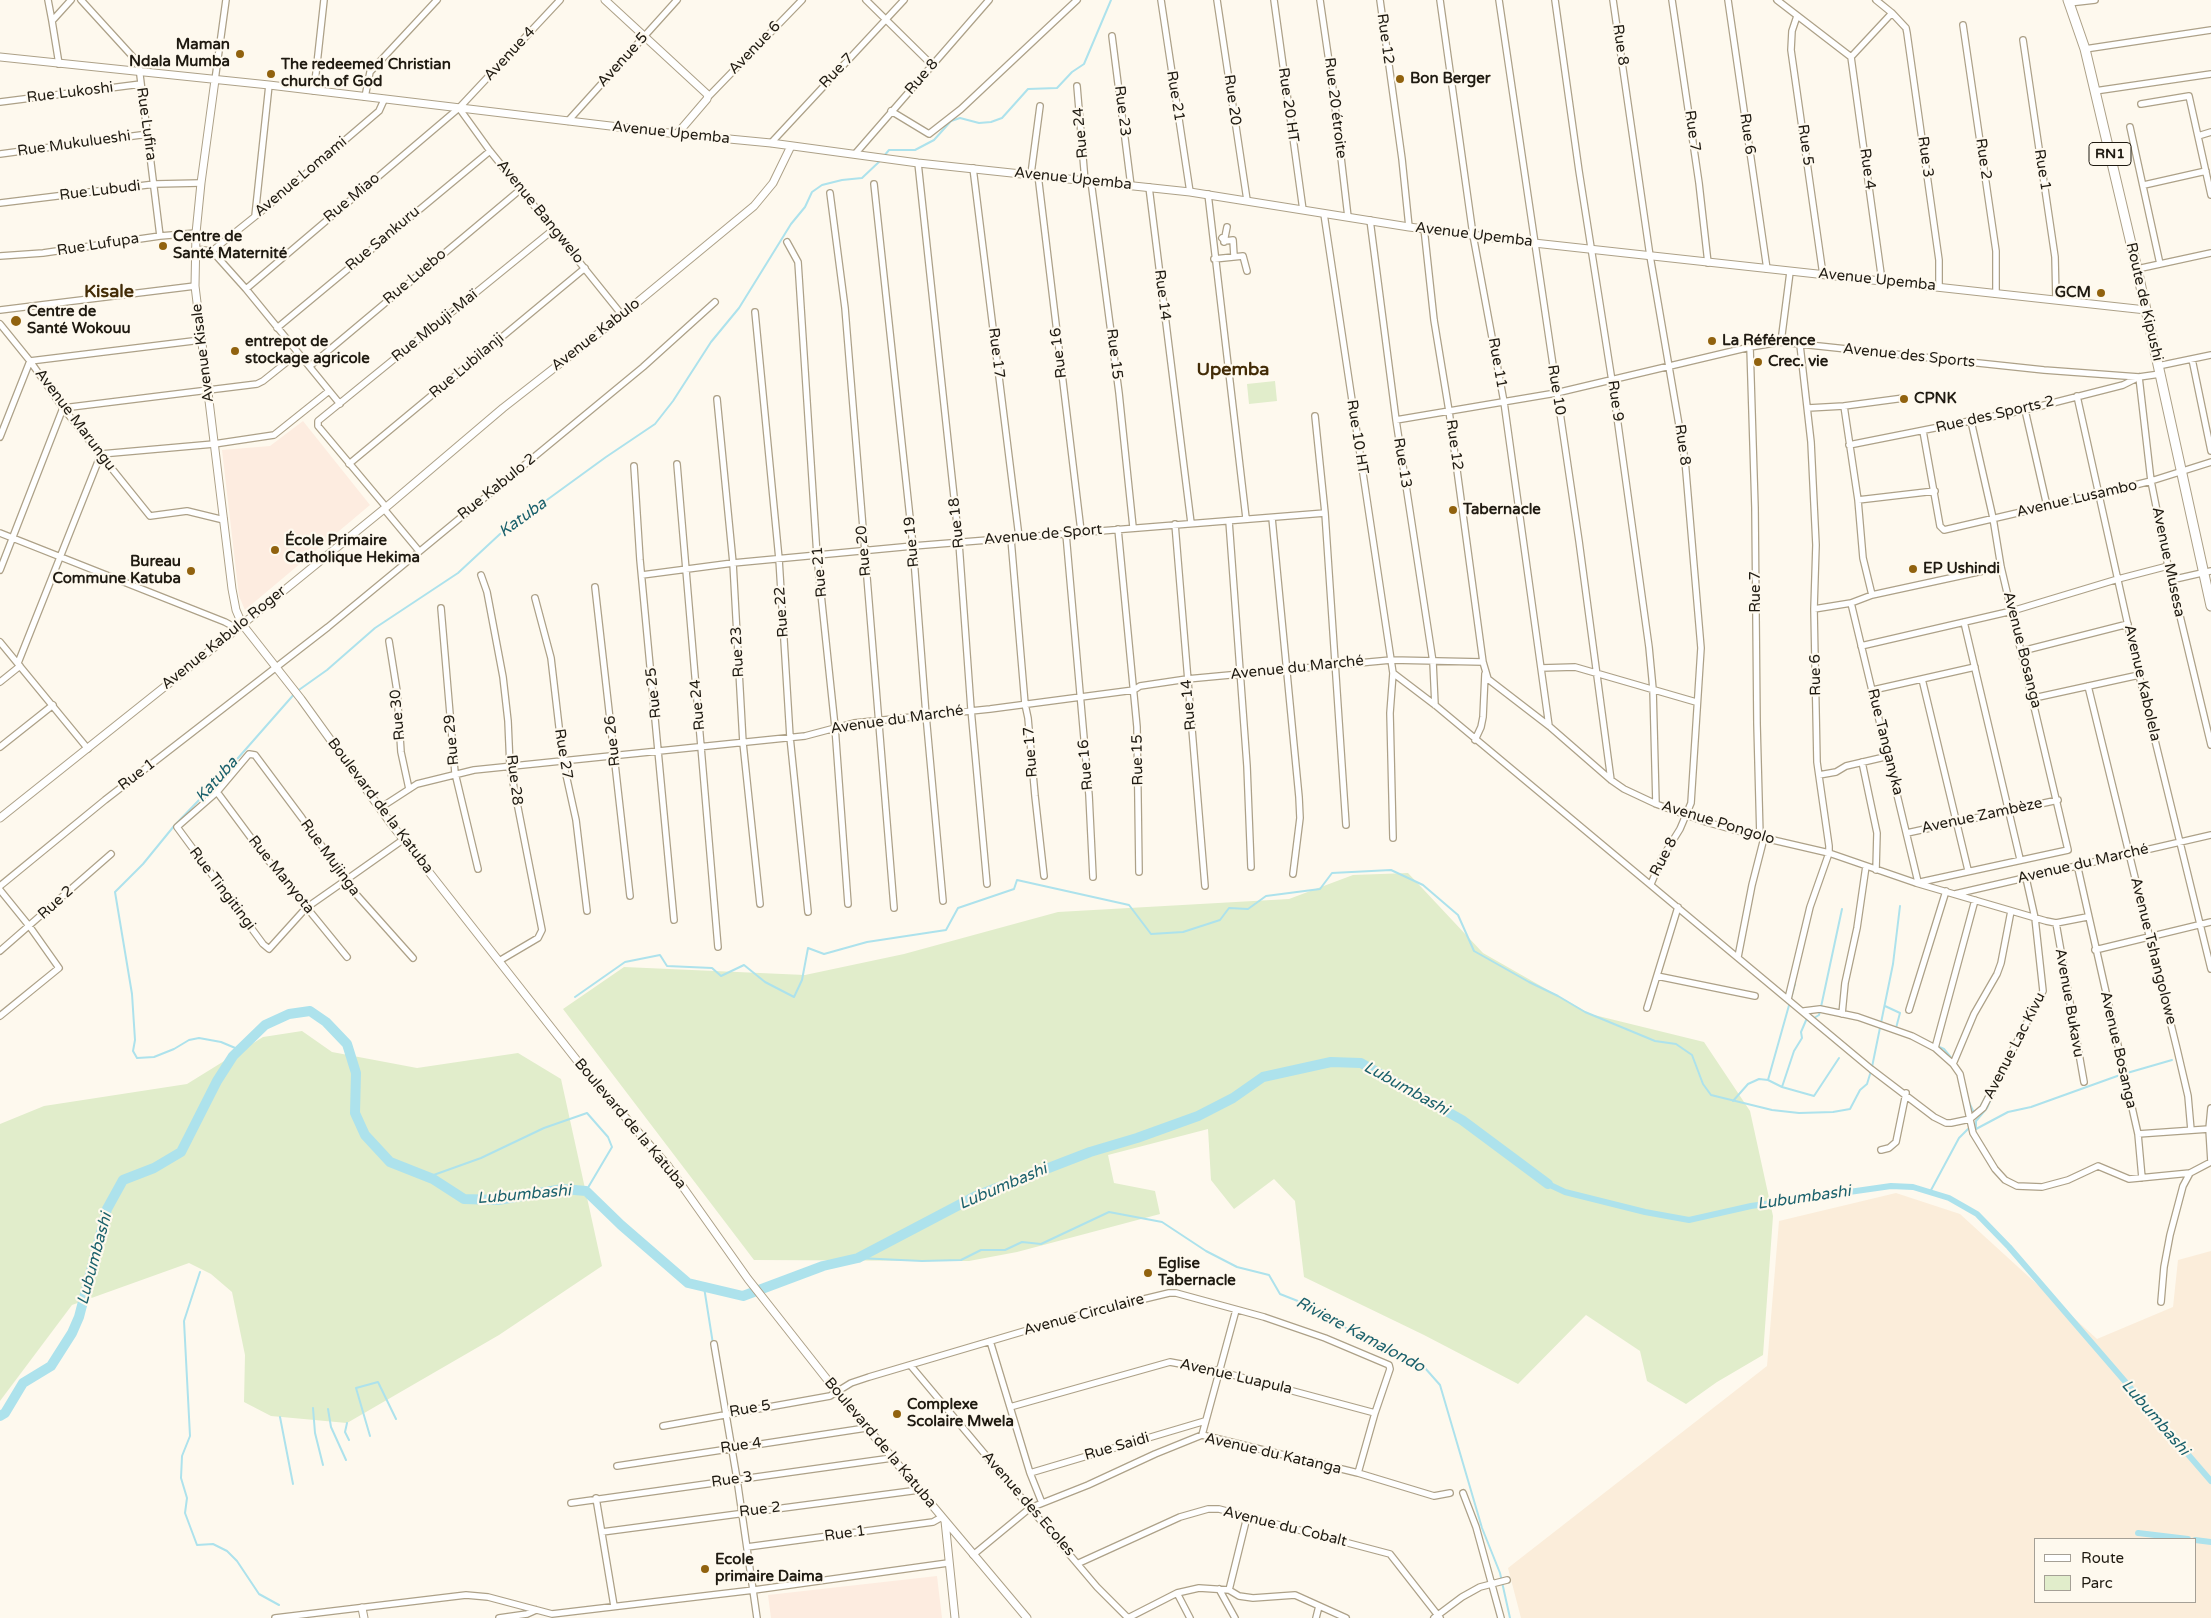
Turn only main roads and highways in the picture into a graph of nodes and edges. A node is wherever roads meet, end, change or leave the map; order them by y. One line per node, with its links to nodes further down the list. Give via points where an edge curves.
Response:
1 (2069, 2): 2 (highway, Route de Kipushi / RN1, via 2085,49)
2 (2207, 572): 3 (highway, Route de Kipushi / RN1)
3 (2211, 606)

